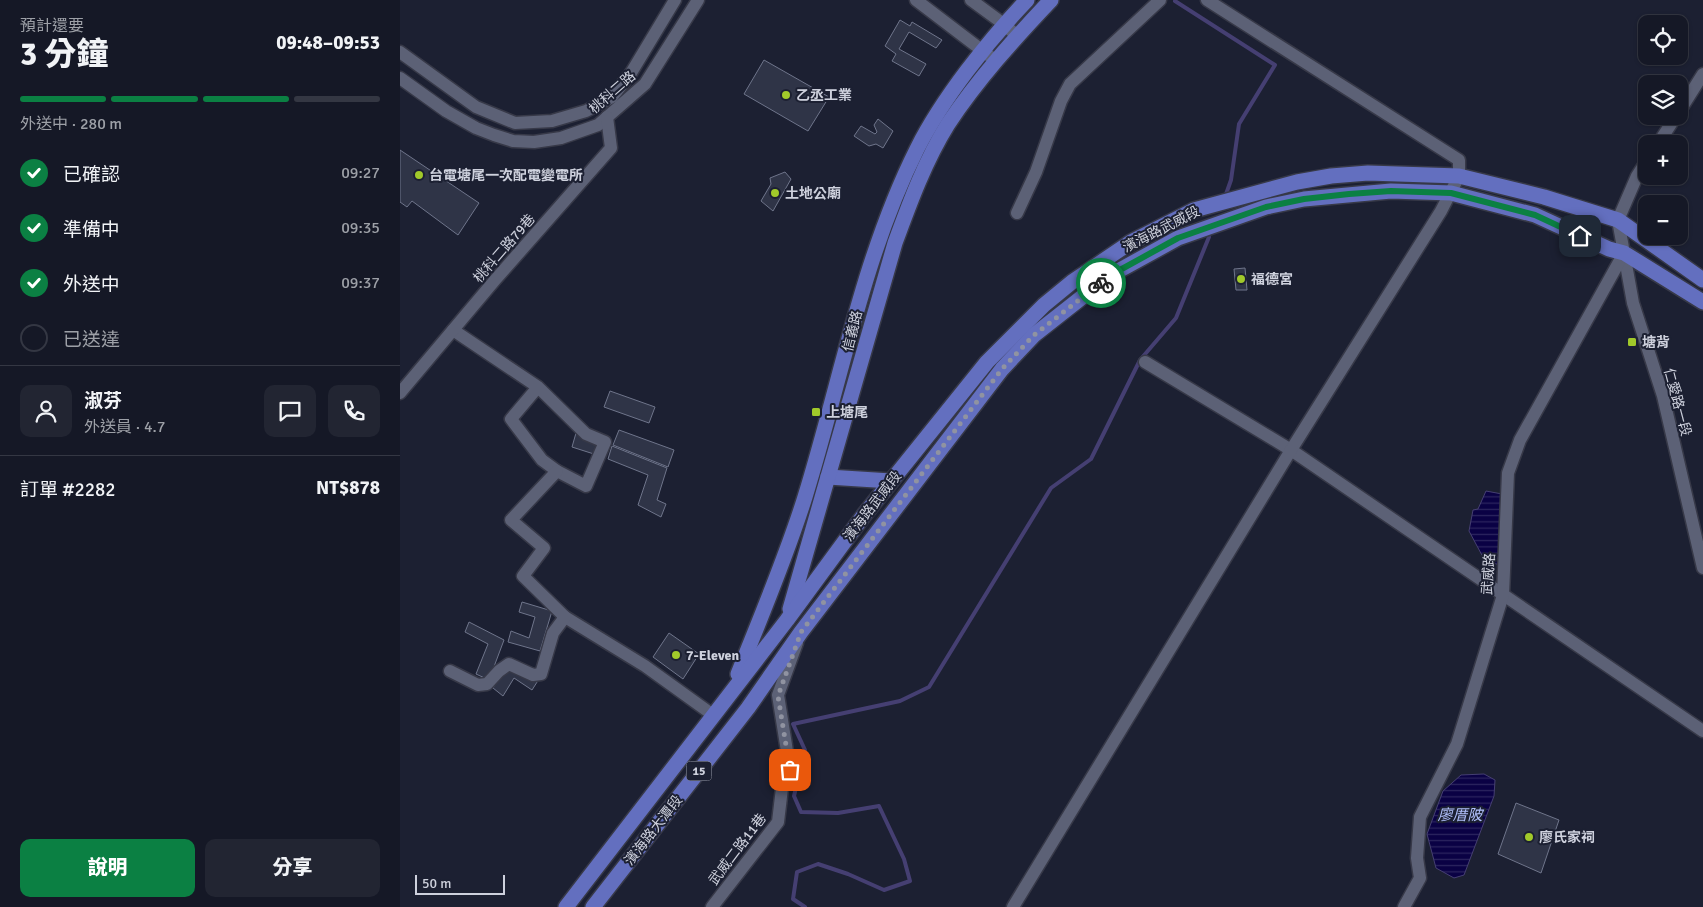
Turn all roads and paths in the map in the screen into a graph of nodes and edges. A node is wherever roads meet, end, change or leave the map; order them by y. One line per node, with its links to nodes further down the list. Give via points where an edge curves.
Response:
1 (675, 0): 12 (street, 桃科二路, via 631,73 612,96 586,111 552,121 515,123 476,107)
2 (698, 0): 17 (street, 桃科二路, via 645,84)
3 (916, 0): 11 (street)
4 (971, 0): 9 (street)
5 (1026, 0): 9 (main road, 信義路)
6 (1051, 0): 10 (main road, 信義路)
7 (1160, 0): 21 (street, via 1070,84)
8 (1207, 0): 19 (street, via 1459,160)
9 (1005, 25): 10 (street); 11 (main road, 信義路)
10 (1017, 36): 13 (main road, 信義路)
11 (984, 51): 13 (street); 36 (main road, 信義路, via 935,116 891,210 861,296 805,498)
12 (400, 52)
13 (996, 61): 32 (main road, 信義路, via 948,125 917,184 895,243)
14 (1703, 74): 16 (street)
15 (400, 78): 17 (street, 桃科二路, via 476,128 513,141 560,138 598,125)
16 (1688, 98)
17 (607, 117): 26 (street, 桃科二路79巷, via 611,148)
18 (1638, 174): 22 (street)
19 (1459, 176): 20 (street); 22 (main road, 濱海路武威段 / 15); 33 (main road, 濱海路武威段 / 15, via 1368,173 1297,182 1194,210 1131,242 1044,305 987,362)
20 (1451, 193): 23 (main road, 濱海路武威段 / 15, via 1535,215); 30 (street); 39 (main road, 濱海路武威段 / 15, via 1391,191 1349,194 1266,207 1178,238 1109,276 1034,335 1002,369)
21 (1017, 213)
22 (1618, 220): 23 (street, 仁愛路一段); 24 (main road, 濱海路武威段 / 15)
23 (1624, 253): 25 (main road, 濱海路武威段 / 15); 34 (street, 仁愛路一段, via 1633,303 1663,396); 35 (street, 武威路, via 1520,440 1508,473)
24 (1703, 280)
25 (1703, 302)
26 (453, 330): 28 (street); 29 (street, 桃科二路79巷)
27 (1145, 362): 30 (street)
28 (538, 387): 31 (street, via 511,420 542,460); 31 (street, via 586,434 605,442 586,486)
29 (400, 393)
30 (1291, 450): 35 (street); 47 (street)
31 (557, 471): 37 (street, via 511,520 544,548 523,576)
32 (828, 477): 33 (main road); 38 (main road, 信義路)
33 (891, 481): 38 (main road, 濱海路武威段 / 15)
34 (1703, 568)
35 (1503, 595): 43 (street); 48 (street, 武威路, via 1458,744 1420,817 1417,858 1420,878)
36 (763, 608): 38 (main road); 41 (main road, 信義路)
37 (565, 617): 40 (street, via 553,633 541,674 533,675 509,664 487,684 478,685); 42 (street, via 645,666)
38 (787, 620): 39 (main road); 41 (main road, 濱海路武威段 / 15)
39 (801, 632): 45 (main road, 濱海路大潭段 / 15, via 748,708); 46 (street, 武威二路11巷, via 778,696 790,770 782,788 778,822)
40 (450, 671)
41 (732, 690): 42 (main road, 濱海路大潭段 / 15)
42 (713, 714): 44 (main road, 濱海路大潭段 / 15)
43 (1703, 731)
44 (566, 907)
45 (593, 907)
46 (712, 907)
47 (1013, 907)
48 (1404, 907)

